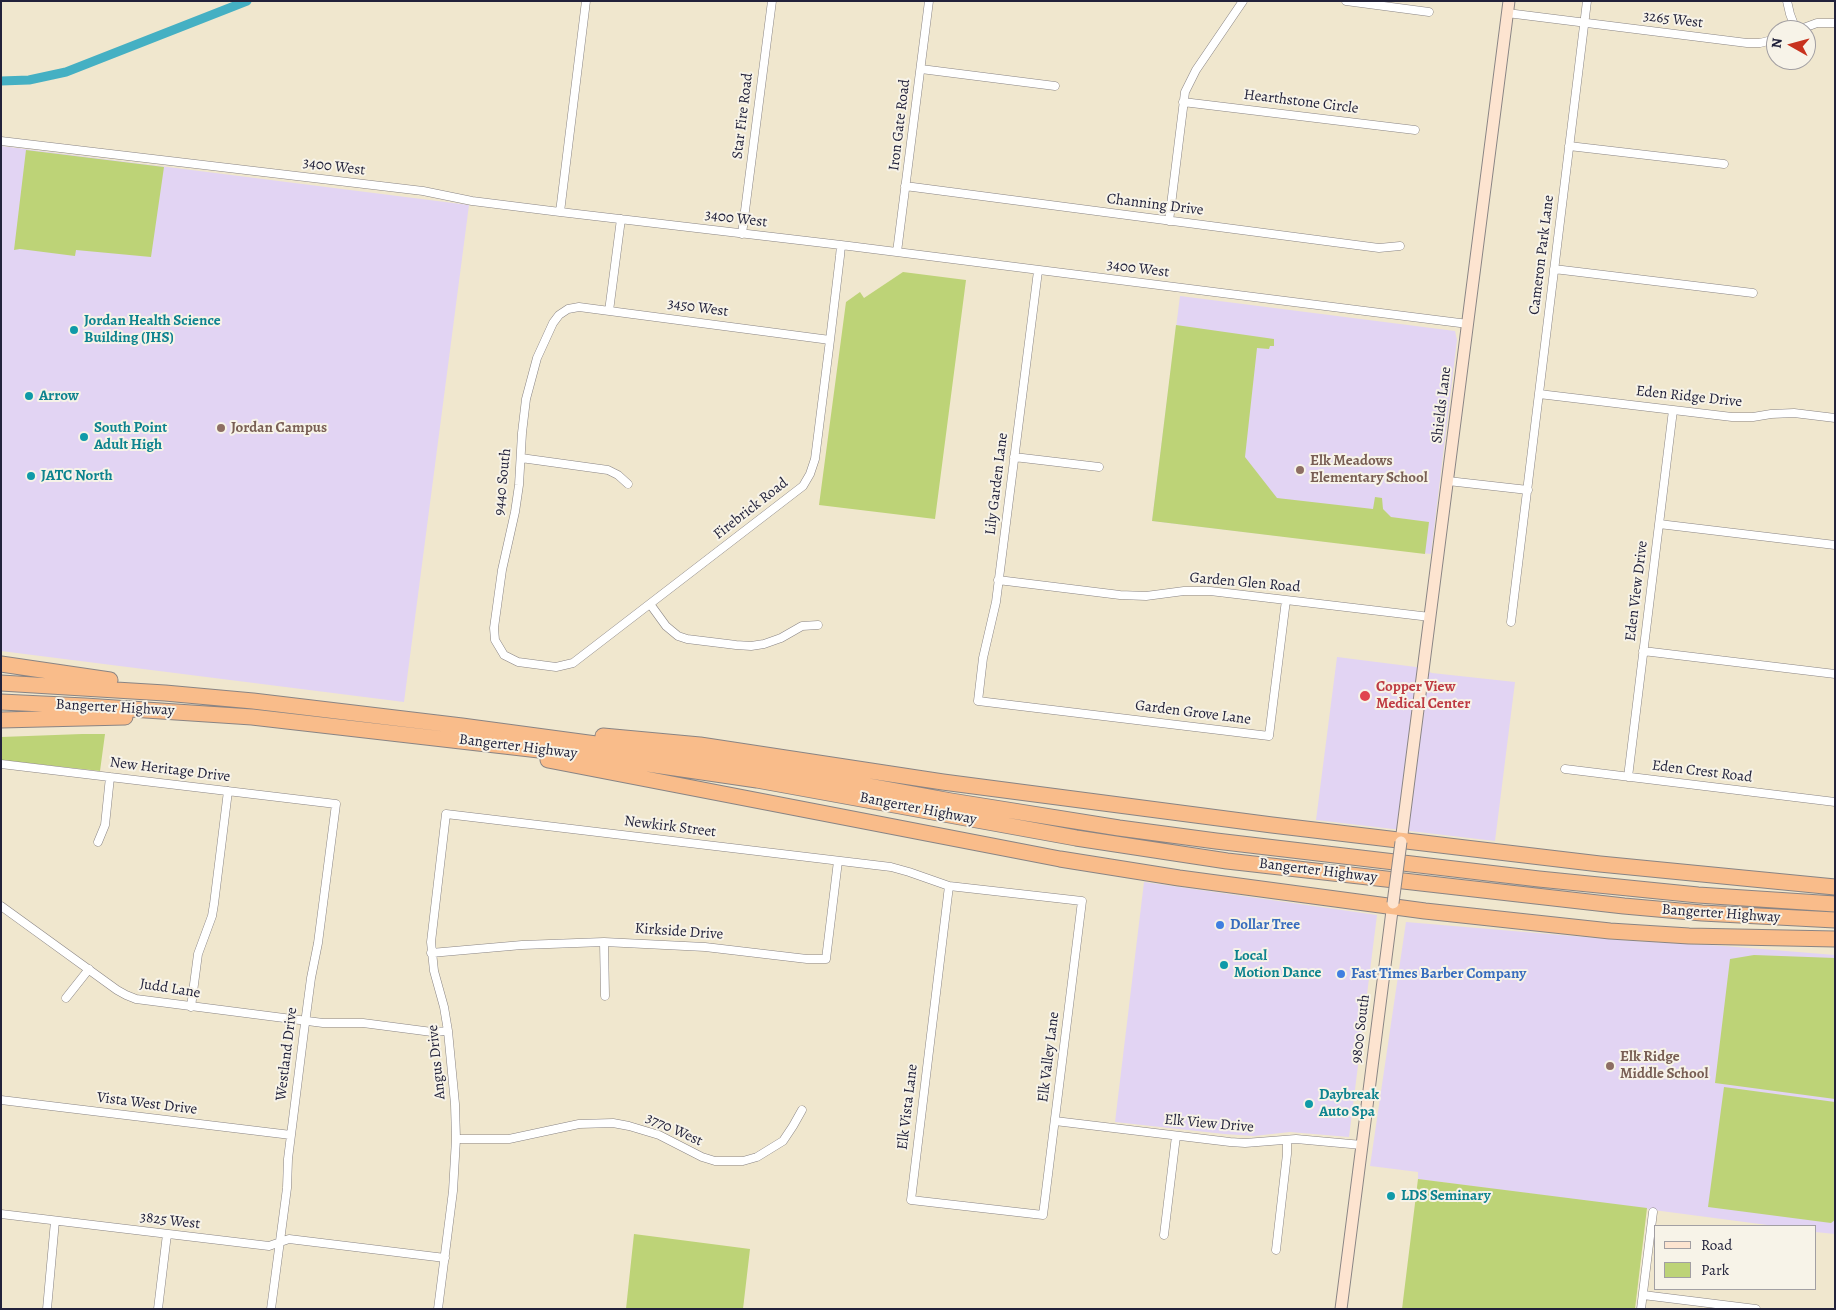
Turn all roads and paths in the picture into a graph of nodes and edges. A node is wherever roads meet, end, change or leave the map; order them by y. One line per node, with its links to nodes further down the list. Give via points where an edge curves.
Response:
1 (586, 1): 23 (street)
2 (772, 1): 26 (street, Star Fire Road)
3 (930, 1): 15 (street, Iron Gate Road)
4 (1243, 1): 17 (street, via 1189,82)
5 (1346, 1): 9 (street)
6 (1587, 1): 11 (street, Cameron Park Lane)
7 (1788, 1): 10 (street)
8 (1508, 7): 11 (street, 3265 West); 35 (main road, Shields Lane)
9 (1429, 12)
10 (1793, 20)
11 (1584, 23): 14 (street, 3265 West, via 1747,43); 20 (street, Cameron Park Lane)
12 (1816, 23): 13 (street)
13 (1835, 23)
14 (1766, 42)
15 (921, 69): 16 (street); 22 (street, Iron Gate Road)
16 (1055, 86)
17 (1183, 102): 18 (street, Hearthstone Circle); 25 (street)
18 (1415, 130)
19 (1, 141): 23 (street, 3400 West, via 423,191)
20 (1569, 146): 21 (street); 30 (street, Cameron Park Lane)
21 (1724, 164)
22 (905, 186): 25 (street, Channing Drive); 29 (street, Iron Gate Road)
23 (560, 212): 24 (street, 3400 West)
24 (621, 219): 26 (street, 3400 West); 33 (street)
25 (1169, 221): 28 (street, Channing Drive, via 1379,248)
26 (742, 234): 27 (street, 3400 West)
27 (842, 245): 29 (street, 3400 West); 36 (street, Firebrick Road)
28 (1400, 246)
29 (897, 252): 31 (street, 3400 West)
30 (1554, 269): 32 (street); 37 (street, Cameron Park Lane)
31 (1038, 271): 35 (street, 3400 West); 40 (street, Lily Garden Lane)
32 (1753, 293)
33 (609, 310): 34 (street, 3450 West, via 579,307); 36 (street, 3450 West)
34 (563, 312): 41 (street, 9440 South, via 553,322 532,372 523,416)
35 (1468, 324): 43 (main road, Shields Lane)
36 (830, 340): 50 (street, Firebrick Road, via 814,459 806,481)
37 (1539, 394): 38 (street, Eden Ridge Drive); 45 (street, Cameron Park Lane)
38 (1673, 410): 39 (street, Eden Ridge Drive, via 1743,418 1783,412); 46 (street, Eden View Drive)
39 (1835, 418)
40 (1014, 457): 42 (street); 48 (street, Lily Garden Lane)
41 (521, 458): 44 (street, via 608,470); 55 (street, 9440 South, via 517,500 494,628 497,646)
42 (1098, 467)
43 (1448, 480): 45 (street); 51 (main road, Shields Lane)
44 (628, 484)
45 (1528, 490): 52 (street, Cameron Park Lane)
46 (1659, 524): 47 (street); 54 (street, Eden View Drive)
47 (1835, 545)
48 (998, 580): 49 (street, Garden Glen Road, via 1120,596 1197,591); 60 (street, Lily Garden Lane)
49 (1286, 600): 51 (street, Garden Glen Road); 60 (street, Garden Grove Lane, via 1269,736)
50 (650, 604): 53 (street, via 666,626 687,639 751,646 780,638 802,626); 55 (street, Firebrick Road, via 569,665 551,666)
51 (1430, 617): 74 (main road, Shields Lane)
52 (1511, 622)
53 (818, 625)
54 (1643, 650): 57 (street); 68 (street, Eden View Drive)
55 (508, 658)
56 (1, 664): 59 (highway)
57 (1835, 674)
58 (1, 683): 59 (highway, Bangerter Highway)
59 (253, 701): 64 (highway, Bangerter Highway)
60 (978, 701)
61 (1, 702): 62 (highway, Bangerter Highway)
62 (252, 717): 63 (highway); 65 (highway, Bangerter Highway)
63 (1, 720)
64 (462, 726): 74 (highway, via 700,745 943,782); 80 (highway, Bangerter Highway, via 752,765 951,801 1206,840 1539,879 1708,896)
65 (454, 740): 81 (highway, via 1060,860); 83 (highway, Bangerter Highway, via 693,769 1076,838 1228,861 1634,907)
66 (1, 764): 69 (street, New Heritage Drive)
67 (1565, 769): 68 (street, Eden Crest Road)
68 (1628, 776): 71 (street, Eden Crest Road)
69 (110, 777): 70 (street, New Heritage Drive); 75 (street, via 104,825)
70 (228, 791): 72 (street, New Heritage Drive); 90 (street, via 213,910 198,954)
71 (1835, 802)
72 (336, 804): 91 (street, Westland Drive)
73 (446, 814): 76 (street, Newkirk Street); 86 (street, Angus Drive)
74 (1401, 841): 78 (highway); 81 (main road, 9800 South, bridge)
75 (98, 842)
76 (838, 861): 77 (street, Newkirk Street, via 909,872); 85 (street, Kirkside Drive, via 826,959)
77 (949, 886): 79 (street, Newkirk Street); 103 (street, Elk Vista Lane, via 911,1200)
78 (1835, 887)
79 (1082, 901): 95 (street, Elk Valley Lane)
80 (1835, 904)
81 (1392, 905): 84 (highway, via 1646,934); 100 (main road, 9800 South)
82 (1, 906): 87 (street, Judd Lane)
83 (1835, 920)
84 (1835, 939)
85 (604, 942): 86 (street, Kirkside Drive, via 522,944); 88 (street)
86 (431, 953): 92 (street, Angus Drive)
87 (88, 969): 89 (street); 90 (street, Judd Lane, via 126,996)
88 (605, 996)
89 (66, 998)
90 (191, 1007): 91 (street, Judd Lane)
91 (305, 1020): 92 (street, Judd Lane); 96 (street, Westland Drive)
92 (448, 1031): 98 (street, Angus Drive)
93 (1, 1100): 96 (street, Vista West Drive)
94 (802, 1110): 98 (street, 3770 West, via 783,1141 757,1157 743,1161 715,1161 645,1130 613,1123 579,1124 509,1139)
95 (1055, 1121): 97 (street, Elk View Drive); 103 (street, Elk Valley Lane)
96 (290, 1135): 107 (street, Westland Drive)
97 (1176, 1136): 99 (street, Elk View Drive, via 1245,1143); 106 (street)
98 (456, 1139): 109 (street, Angus Drive)
99 (1287, 1140): 100 (street, Elk View Drive); 108 (street)
100 (1362, 1145): 115 (main road, 9800 South)
101 (1654, 1212): 110 (street)
102 (1, 1214): 104 (street, 3825 West)
103 (1043, 1215)
104 (55, 1221): 105 (street, 3825 West); 111 (street)
105 (167, 1234): 107 (street, 3825 West, via 269,1246); 112 (street)
106 (1164, 1234)
107 (280, 1242): 109 (street, 3825 West, via 289,1239); 113 (street, Westland Drive)
108 (1276, 1250)
109 (445, 1258): 114 (street, Angus Drive)
110 (1643, 1295): 116 (street); 117 (street)
111 (47, 1309)
112 (158, 1309)
113 (271, 1309)
114 (438, 1309)
115 (1341, 1309)
116 (1641, 1309)
117 (1756, 1309)

